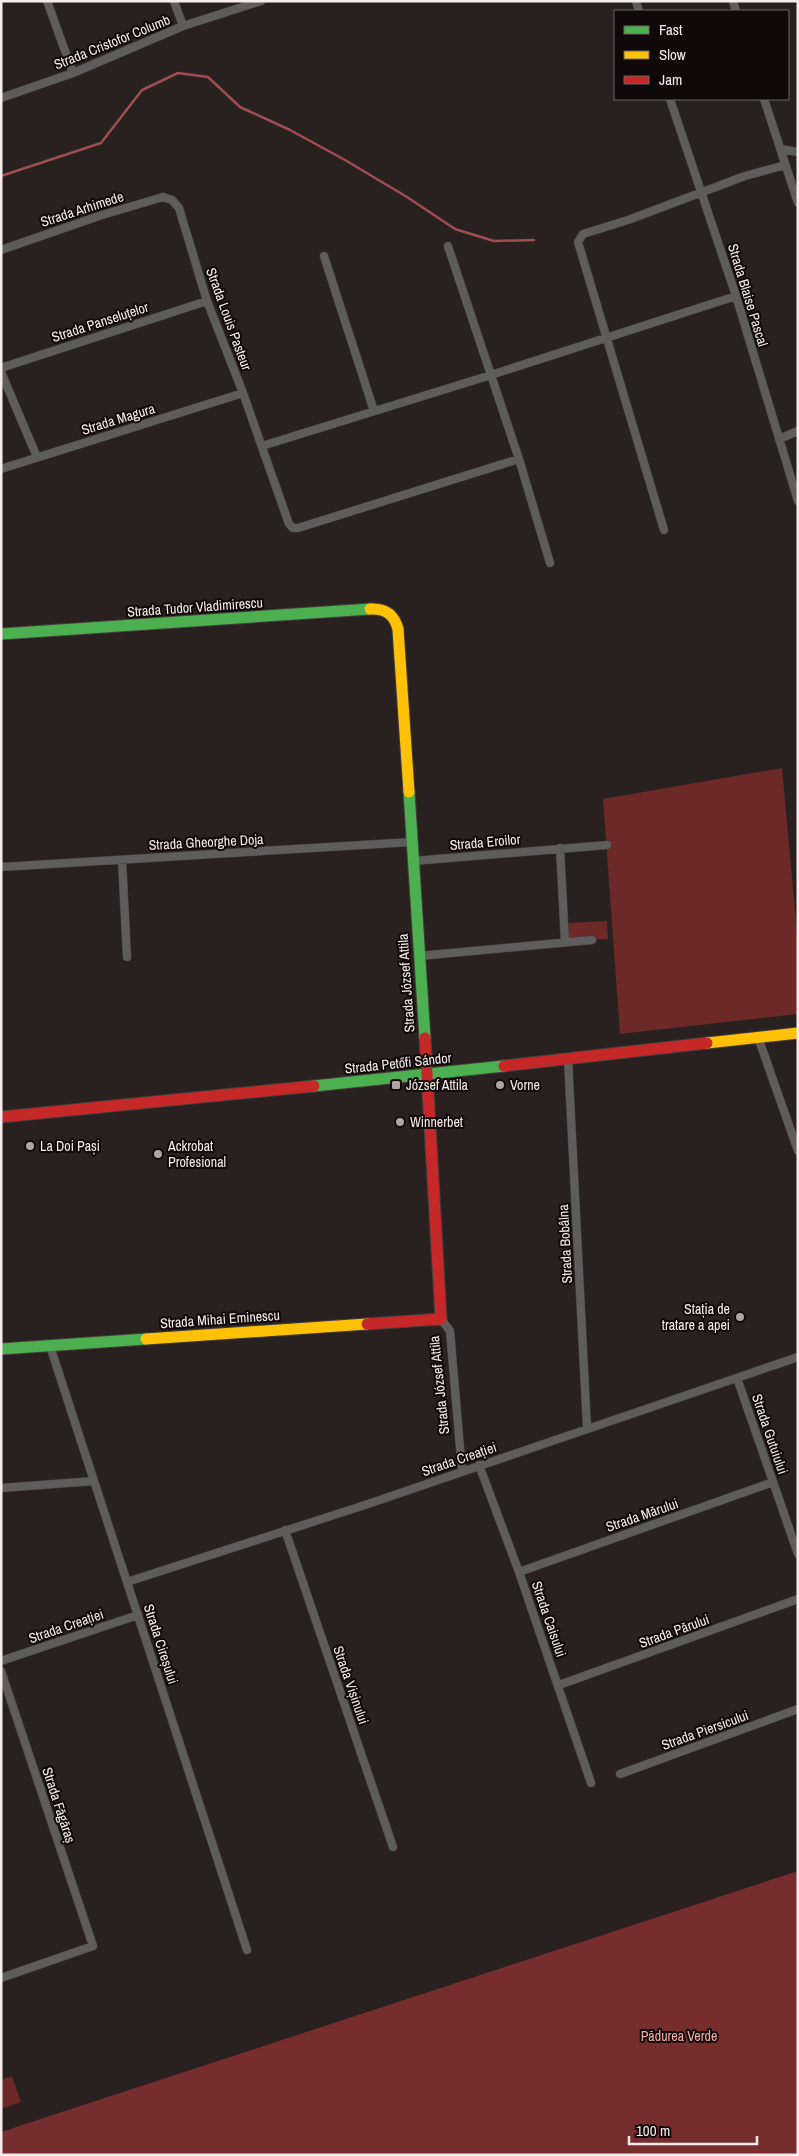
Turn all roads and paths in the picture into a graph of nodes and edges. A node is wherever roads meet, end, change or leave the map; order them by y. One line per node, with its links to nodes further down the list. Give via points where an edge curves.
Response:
1 (47, 1): 5 (street)
2 (174, 1): 4 (street)
3 (261, 1): 4 (street, Strada Cristofor Columb)
4 (183, 26): 5 (street, Strada Cristofor Columb)
5 (73, 73): 6 (street, Strada Cristofor Columb)
6 (1, 98)
7 (670, 100): 12 (street, Strada Blaise Pascal)
8 (764, 100): 9 (street)
9 (781, 149): 10 (street); 11 (street)
10 (798, 152)
11 (785, 164): 12 (street); 14 (street)
12 (702, 193): 18 (street, Strada Blaise Pascal); 20 (street, via 579,238)
13 (172, 200): 16 (street, Strada Arhimede, via 163,197); 19 (street, Strada Louis Pasteur, via 179,208)
14 (798, 203)
15 (448, 246): 23 (street)
16 (1, 250)
17 (324, 256): 25 (street)
18 (736, 296): 20 (street); 27 (street, Strada Blaise Pascal)
19 (207, 301): 21 (street, Strada Panseluțelor); 24 (street, Strada Louis Pasteur)
20 (606, 339): 23 (street); 33 (street)
21 (1, 368)
22 (1, 372): 29 (street)
23 (491, 375): 25 (street); 30 (street)
24 (243, 393): 28 (street, Strada Louis Pasteur); 29 (street, Strada Magura)
25 (374, 411): 28 (street)
26 (798, 431): 27 (street)
27 (779, 439): 32 (street, Strada Blaise Pascal)
28 (262, 446): 30 (street, Strada Louis Pasteur, via 293,528)
29 (37, 457): 31 (street, Strada Magura)
30 (519, 459): 34 (street)
31 (1, 469)
32 (798, 501)
33 (664, 530)
34 (550, 563)
35 (390, 612): 36 (main road, Strada Tudor Vladimirescu, via 376,609); 37 (main road, Strada József Attila, via 397,624)
36 (1, 634)
37 (412, 842): 40 (street, Strada Gheorghe Doja); 41 (main road, Strada József Attila)
38 (607, 845): 39 (street, Strada Eroilor)
39 (560, 848): 41 (street, Strada Eroilor); 44 (street)
40 (122, 860): 42 (street, Strada Gheorghe Doja); 46 (street)
41 (413, 861): 45 (main road, Strada József Attila)
42 (1, 867)
43 (592, 940): 44 (street)
44 (565, 942): 45 (street)
45 (419, 956): 51 (main road, Strada József Attila)
46 (127, 957)
47 (798, 1026): 51 (main road, Strada Petőfi Sándor)
48 (798, 1032): 49 (main road, Strada Petőfi Sándor)
49 (758, 1037): 50 (main road, Strada Petőfi Sándor); 54 (street)
50 (568, 1059): 51 (main road, Strada Petőfi Sándor); 60 (street, Strada Bobâlna)
51 (426, 1071): 52 (main road, Strada Petőfi Sándor); 53 (main road, Strada Petőfi Sándor); 55 (main road, Strada József Attila)
52 (1, 1109)
53 (1, 1117)
54 (798, 1151)
55 (441, 1319): 56 (main road, Strada Mihai Eminescu); 62 (street, Strada József Attila, via 450,1331)
56 (50, 1346): 57 (main road, Strada Mihai Eminescu); 63 (street, Strada Cireșului)
57 (1, 1349)
58 (798, 1357): 59 (street, Strada Creației)
59 (738, 1378): 60 (street, Strada Creației); 64 (street, Strada Gutuiului)
60 (587, 1428): 61 (street, Strada Creației)
61 (479, 1466): 62 (street, Strada Creației); 68 (street, Strada Caisului)
62 (462, 1471): 66 (street, Strada Creației)
63 (94, 1481): 65 (street); 69 (street, Strada Cireșului)
64 (773, 1482): 67 (street, Strada Gutuiului); 68 (street, Strada Mărului)
65 (1, 1488)
66 (285, 1530): 69 (street, Strada Creației); 78 (street, Strada Vișinului)
67 (798, 1554)
68 (519, 1572): 74 (street, Strada Caisului)
69 (127, 1582): 71 (street, Strada Cireșului)
70 (798, 1599): 74 (street, Strada Părului)
71 (138, 1615): 72 (street, Strada Creației); 79 (street, Strada Cireșului)
72 (1, 1661)
73 (1, 1671): 80 (street, Strada Făgăraș, via 93,1946)
74 (559, 1686): 77 (street, Strada Caisului)
75 (798, 1710): 76 (street, Strada Piersicului)
76 (620, 1774)
77 (591, 1783)
78 (393, 1848)
79 (247, 1950)
80 (1, 1978)

